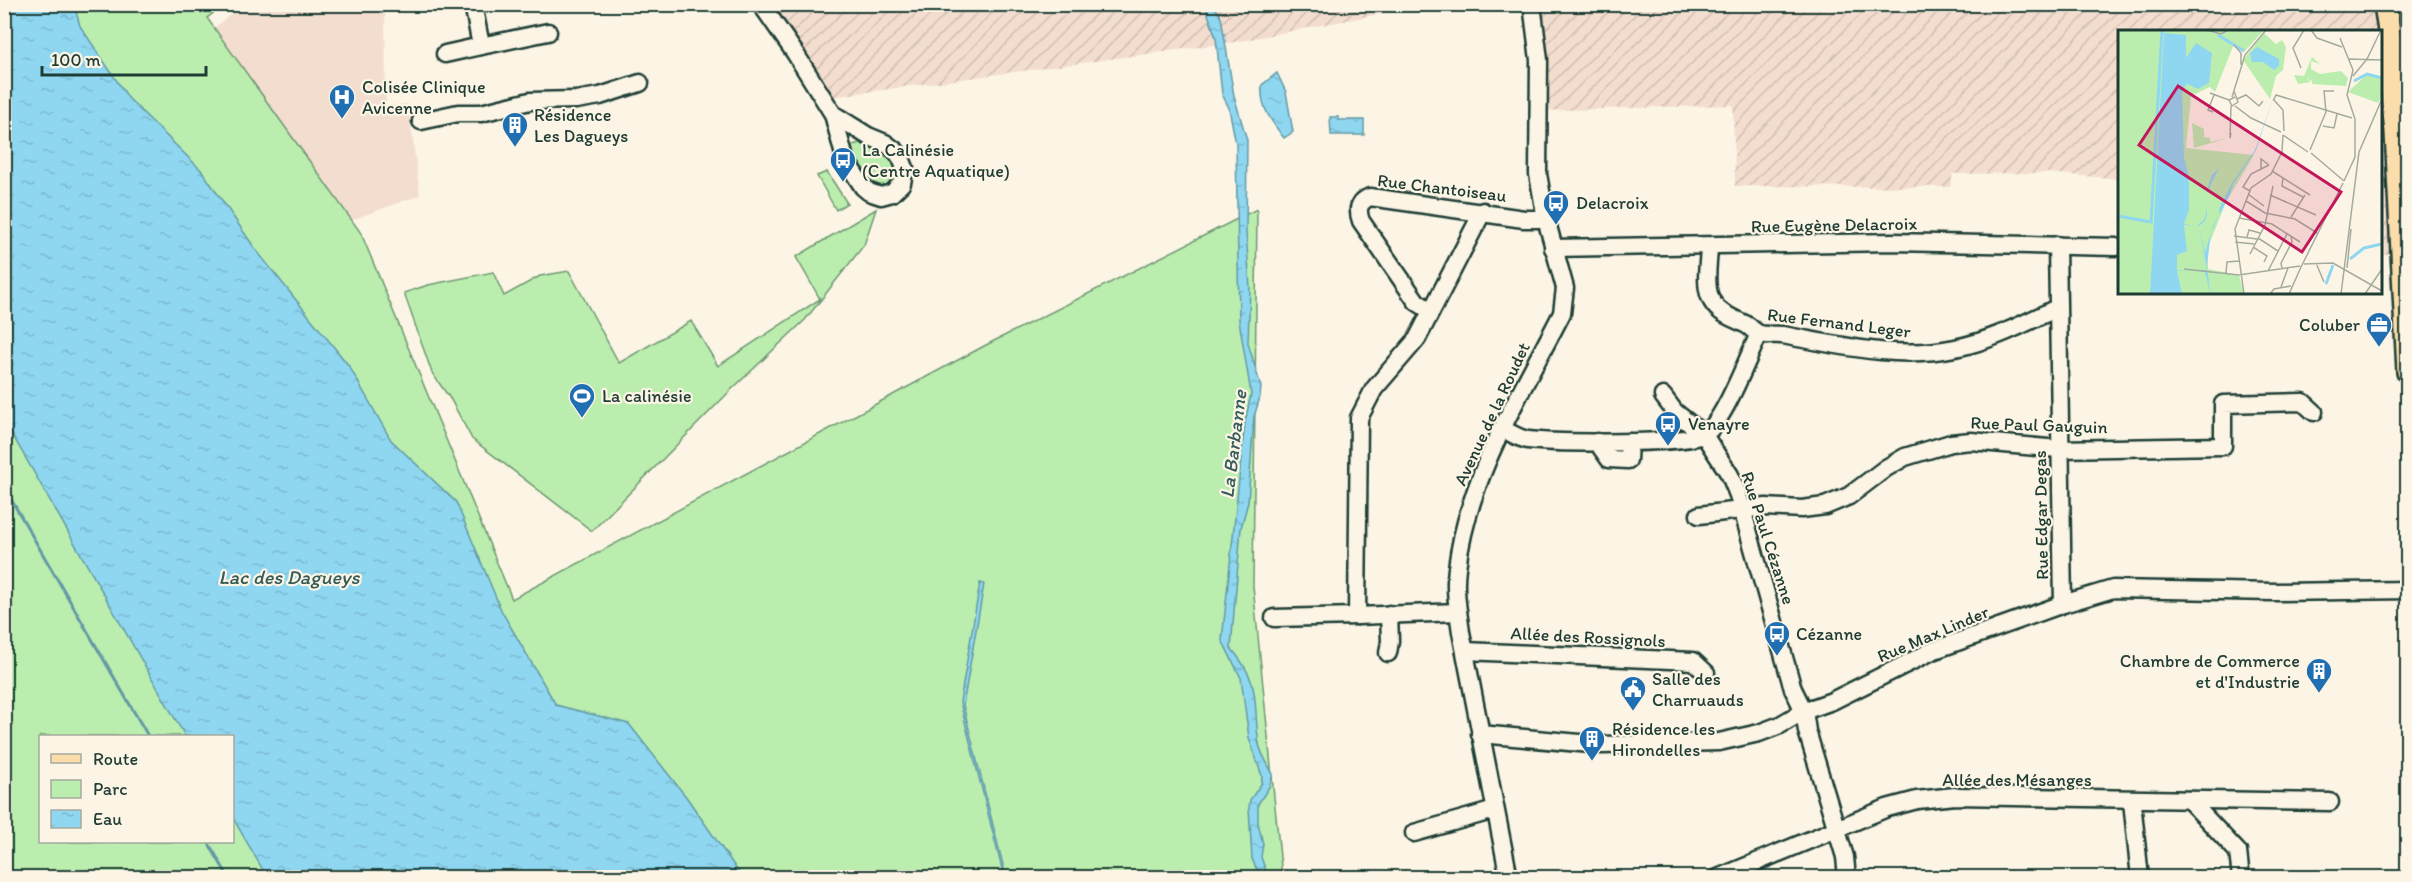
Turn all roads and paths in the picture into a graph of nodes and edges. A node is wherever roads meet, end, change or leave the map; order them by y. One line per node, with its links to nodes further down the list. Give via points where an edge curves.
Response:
1 (472, 4): 8 (street)
2 (761, 4): 13 (street)
3 (1532, 4): 18 (street, Avenue de la Roudet, via 1539,60 1538,174)
4 (2376, 4): 6 (main road)
5 (2385, 4): 12 (main road, via 2392,52)
6 (2379, 30)
7 (548, 32): 8 (street)
8 (481, 46): 10 (street)
9 (2382, 50): 12 (main road)
10 (445, 54)
11 (640, 83): 14 (street, via 600,96 530,101)
12 (2391, 85): 26 (main road)
13 (833, 114): 15 (street); 16 (street)
14 (421, 121)
15 (868, 136): 16 (street); 16 (street, via 896,151 905,168 902,183 892,193 880,196 869,192 850,167)
16 (841, 146)
17 (1483, 212): 18 (street, Rue Chantoiseau); 24 (street); 24 (street, Rue Chantoiseau, via 1370,197 1359,205 1361,221 1417,302)
18 (1546, 219): 22 (street, Avenue de la Roudet)
19 (2057, 245): 20 (street, Rue Eugène Delacroix, via 1893,242); 21 (street, Rue Eugène Delacroix); 23 (street, Rue Edgar Degas)
20 (1709, 246): 22 (street, Rue Eugène Delacroix); 25 (street, Rue Fernand Leger, via 1710,297 1725,315)
21 (2116, 247)
22 (1553, 248): 29 (street, Avenue de la Roudet, via 1565,288 1562,313)
23 (2056, 308): 25 (street, Rue Fernand Leger, via 1992,338 1918,352 1877,351); 31 (street, Rue Edgar Degas)
24 (1431, 311): 38 (street, via 1417,339 1374,389 1359,418)
25 (1759, 334): 30 (street, via 1721,415)
26 (2408, 372)
27 (1663, 396): 30 (street, Rue Paul Cézanne)
28 (2314, 412): 31 (street, Rue Paul Gauguin, via 2303,402 2223,404 2223,446)
29 (1503, 429): 30 (street, via 1526,440 1597,442 1609,459 1628,460 1629,442); 36 (street, Avenue de la Roudet, via 1468,511 1456,570)
30 (1704, 435): 32 (street, Rue Paul Cézanne, via 1730,475)
31 (2059, 449): 32 (street, Rue Paul Gauguin, via 1971,441 1951,443 1905,457 1849,496 1825,506); 35 (street, Rue Edgar Degas)
32 (1742, 509): 33 (street, Rue Paul Gauguin); 43 (street, Rue Paul Cézanne, via 1793,689)
33 (1699, 515)
34 (2408, 590): 35 (street, Rue Max Linder, via 2113,589)
35 (2062, 604): 43 (street, Rue Max Linder, via 1932,651)
36 (1458, 612): 37 (street); 40 (street, Avenue de la Roudet)
37 (1389, 615): 38 (street); 41 (street)
38 (1357, 616): 39 (street)
39 (1274, 618)
40 (1465, 651): 42 (street, Allée des Rossignols, via 1693,662); 44 (street, Avenue de la Roudet)
41 (1388, 653)
42 (1706, 673)
43 (1804, 711): 44 (street, Rue Max Linder, via 1759,733 1719,742 1602,745); 49 (street, Rue Paul Cézanne)
44 (1480, 735): 48 (street, Avenue de la Roudet)
45 (2189, 800): 46 (street, Allée des Mésanges); 47 (street, Allée des Mésanges); 55 (street, via 2238,852)
46 (2132, 801): 49 (street, Allée des Mésanges, via 1955,796 1887,808); 54 (street)
47 (2330, 802)
48 (1495, 810): 50 (street); 51 (street, Avenue de la Roudet)
49 (1836, 829): 52 (street, Allée des Mésanges); 53 (street, Rue Paul Cézanne)
50 (1414, 833)
51 (1509, 878)
52 (1718, 878)
53 (1847, 878)
54 (2140, 878)
55 (2241, 878)

